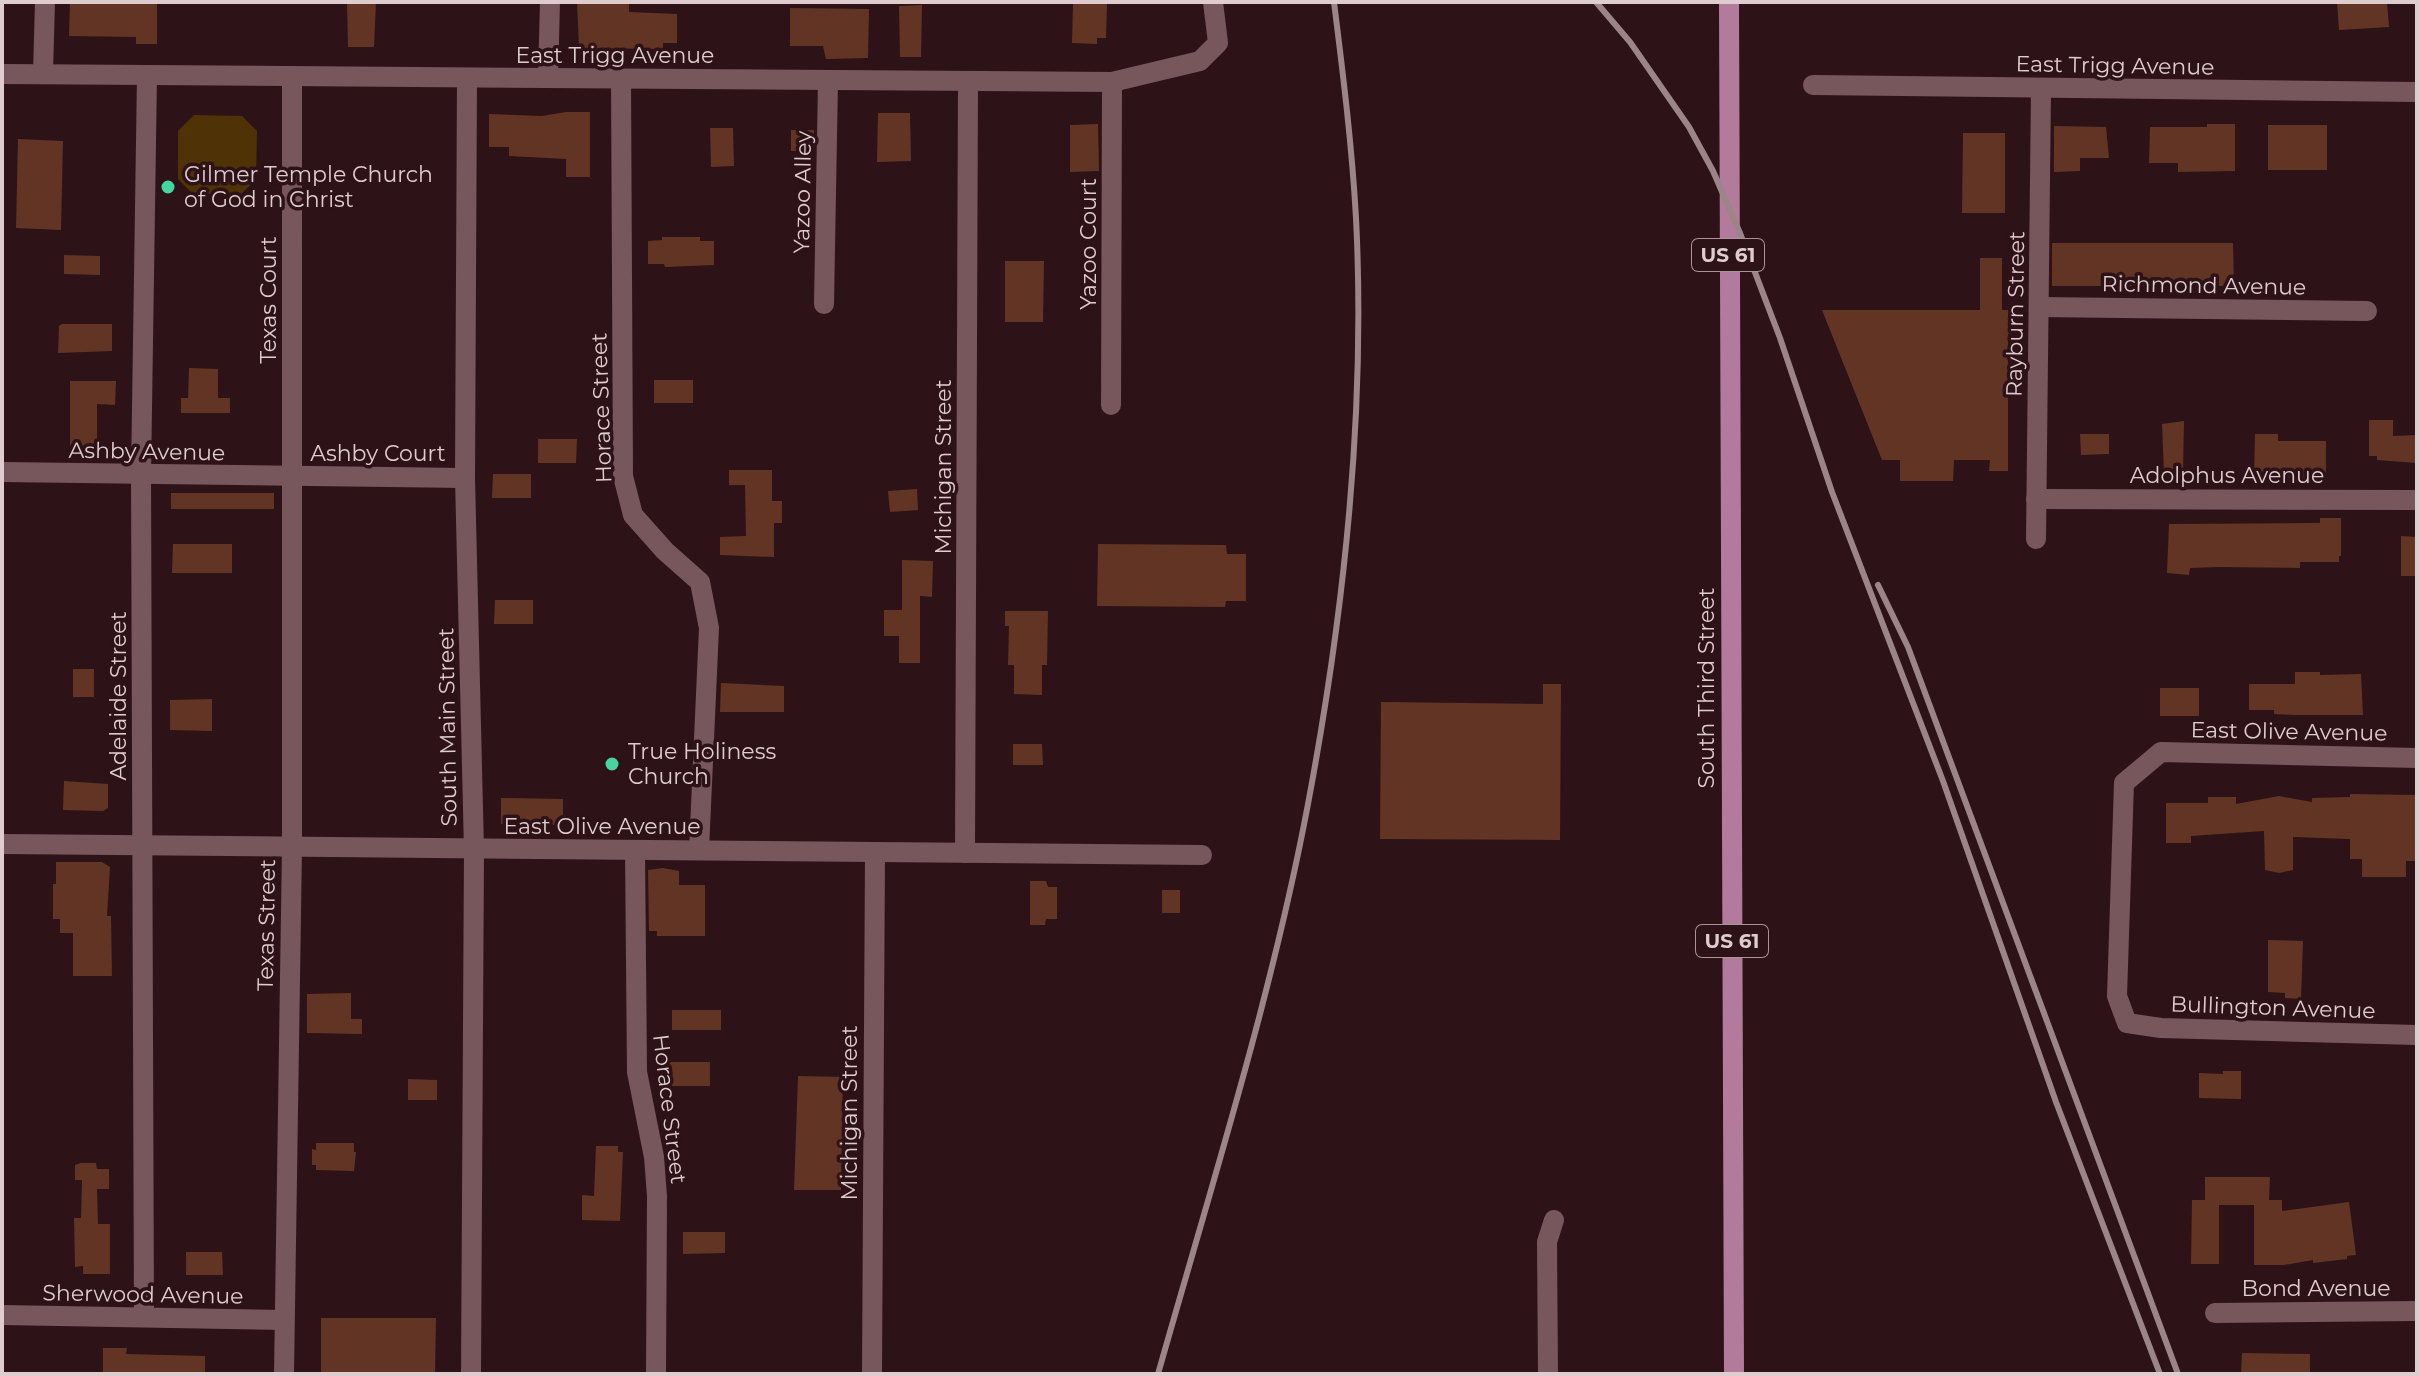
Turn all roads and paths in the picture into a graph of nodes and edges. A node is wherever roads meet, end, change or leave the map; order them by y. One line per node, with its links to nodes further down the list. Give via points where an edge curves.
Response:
1 (45, 2): 5 (street)
2 (550, 2): 10 (street)
3 (1213, 2): 14 (street, East Trigg Avenue, via 1218,43 1200,61)
4 (1729, 2): 52 (main road, South Third Street / US 61)
5 (43, 73): 6 (street, East Trigg Avenue); 7 (street, East Trigg Avenue)
6 (2, 74)
7 (147, 75): 8 (street, East Trigg Avenue); 23 (street, Adelaide Street)
8 (292, 76): 9 (street, East Trigg Avenue); 24 (street, Texas Court)
9 (467, 78): 10 (street, East Trigg Avenue); 25 (street, South Main Street)
10 (548, 78): 11 (street, East Trigg Avenue)
11 (621, 79): 12 (street, East Trigg Avenue); 35 (street, Horace Street, via 623,476 633,515 700,582 709,628)
12 (828, 81): 13 (street, East Trigg Avenue); 18 (street, Yazoo Alley)
13 (968, 82): 14 (street, East Trigg Avenue); 37 (street, Michigan Street)
14 (1112, 82): 21 (street, Yazoo Court)
15 (1813, 85): 16 (street, East Trigg Avenue)
16 (2041, 89): 17 (street, East Trigg Avenue); 19 (street, Rayburn Street)
17 (2417, 92)
18 (824, 304)
19 (2039, 307): 20 (street, Richmond Avenue); 26 (street, Rayburn Street)
20 (2367, 311)
21 (1111, 405)
22 (2, 472): 23 (street, Ashby Avenue)
23 (141, 475): 24 (street, Ashby Avenue); 31 (street, Adelaide Street)
24 (291, 476): 25 (street, Ashby Court); 32 (street, Texas Street)
25 (465, 478): 33 (street, South Main Street)
26 (2036, 499): 27 (street, Adolphus Avenue); 28 (street, Rayburn Street)
27 (2417, 500)
28 (2036, 539)
29 (2417, 758): 39 (street, East Olive Avenue, via 2161,752 2124,783 2117,996)
30 (2, 844): 31 (street, East Olive Avenue)
31 (143, 845): 32 (street, East Olive Avenue); 45 (street, Adelaide Street)
32 (292, 847): 33 (street, East Olive Avenue); 46 (street, Texas Street)
33 (474, 850): 34 (street, East Olive Avenue); 48 (street, South Main Street)
34 (635, 850): 35 (street, East Olive Avenue); 49 (street, Horace Street, via 637,1072 657,1196)
35 (699, 850): 36 (street, East Olive Avenue)
36 (875, 853): 37 (street, East Olive Avenue); 50 (street, Michigan Street)
37 (965, 853): 38 (street, East Olive Avenue)
38 (1202, 855)
39 (2127, 1023): 40 (street, Bullington Avenue)
40 (2417, 1035)
41 (1554, 1220): 51 (street, via 1547,1242)
42 (2417, 1311): 43 (street, Bond Avenue)
43 (2215, 1313)
44 (2, 1315): 45 (street, Sherwood Avenue)
45 (144, 1317): 46 (street, Sherwood Avenue)
46 (284, 1320): 47 (street, Texas Street)
47 (284, 1374)
48 (471, 1374)
49 (656, 1374)
50 (872, 1374)
51 (1548, 1374)
52 (1734, 1374)

